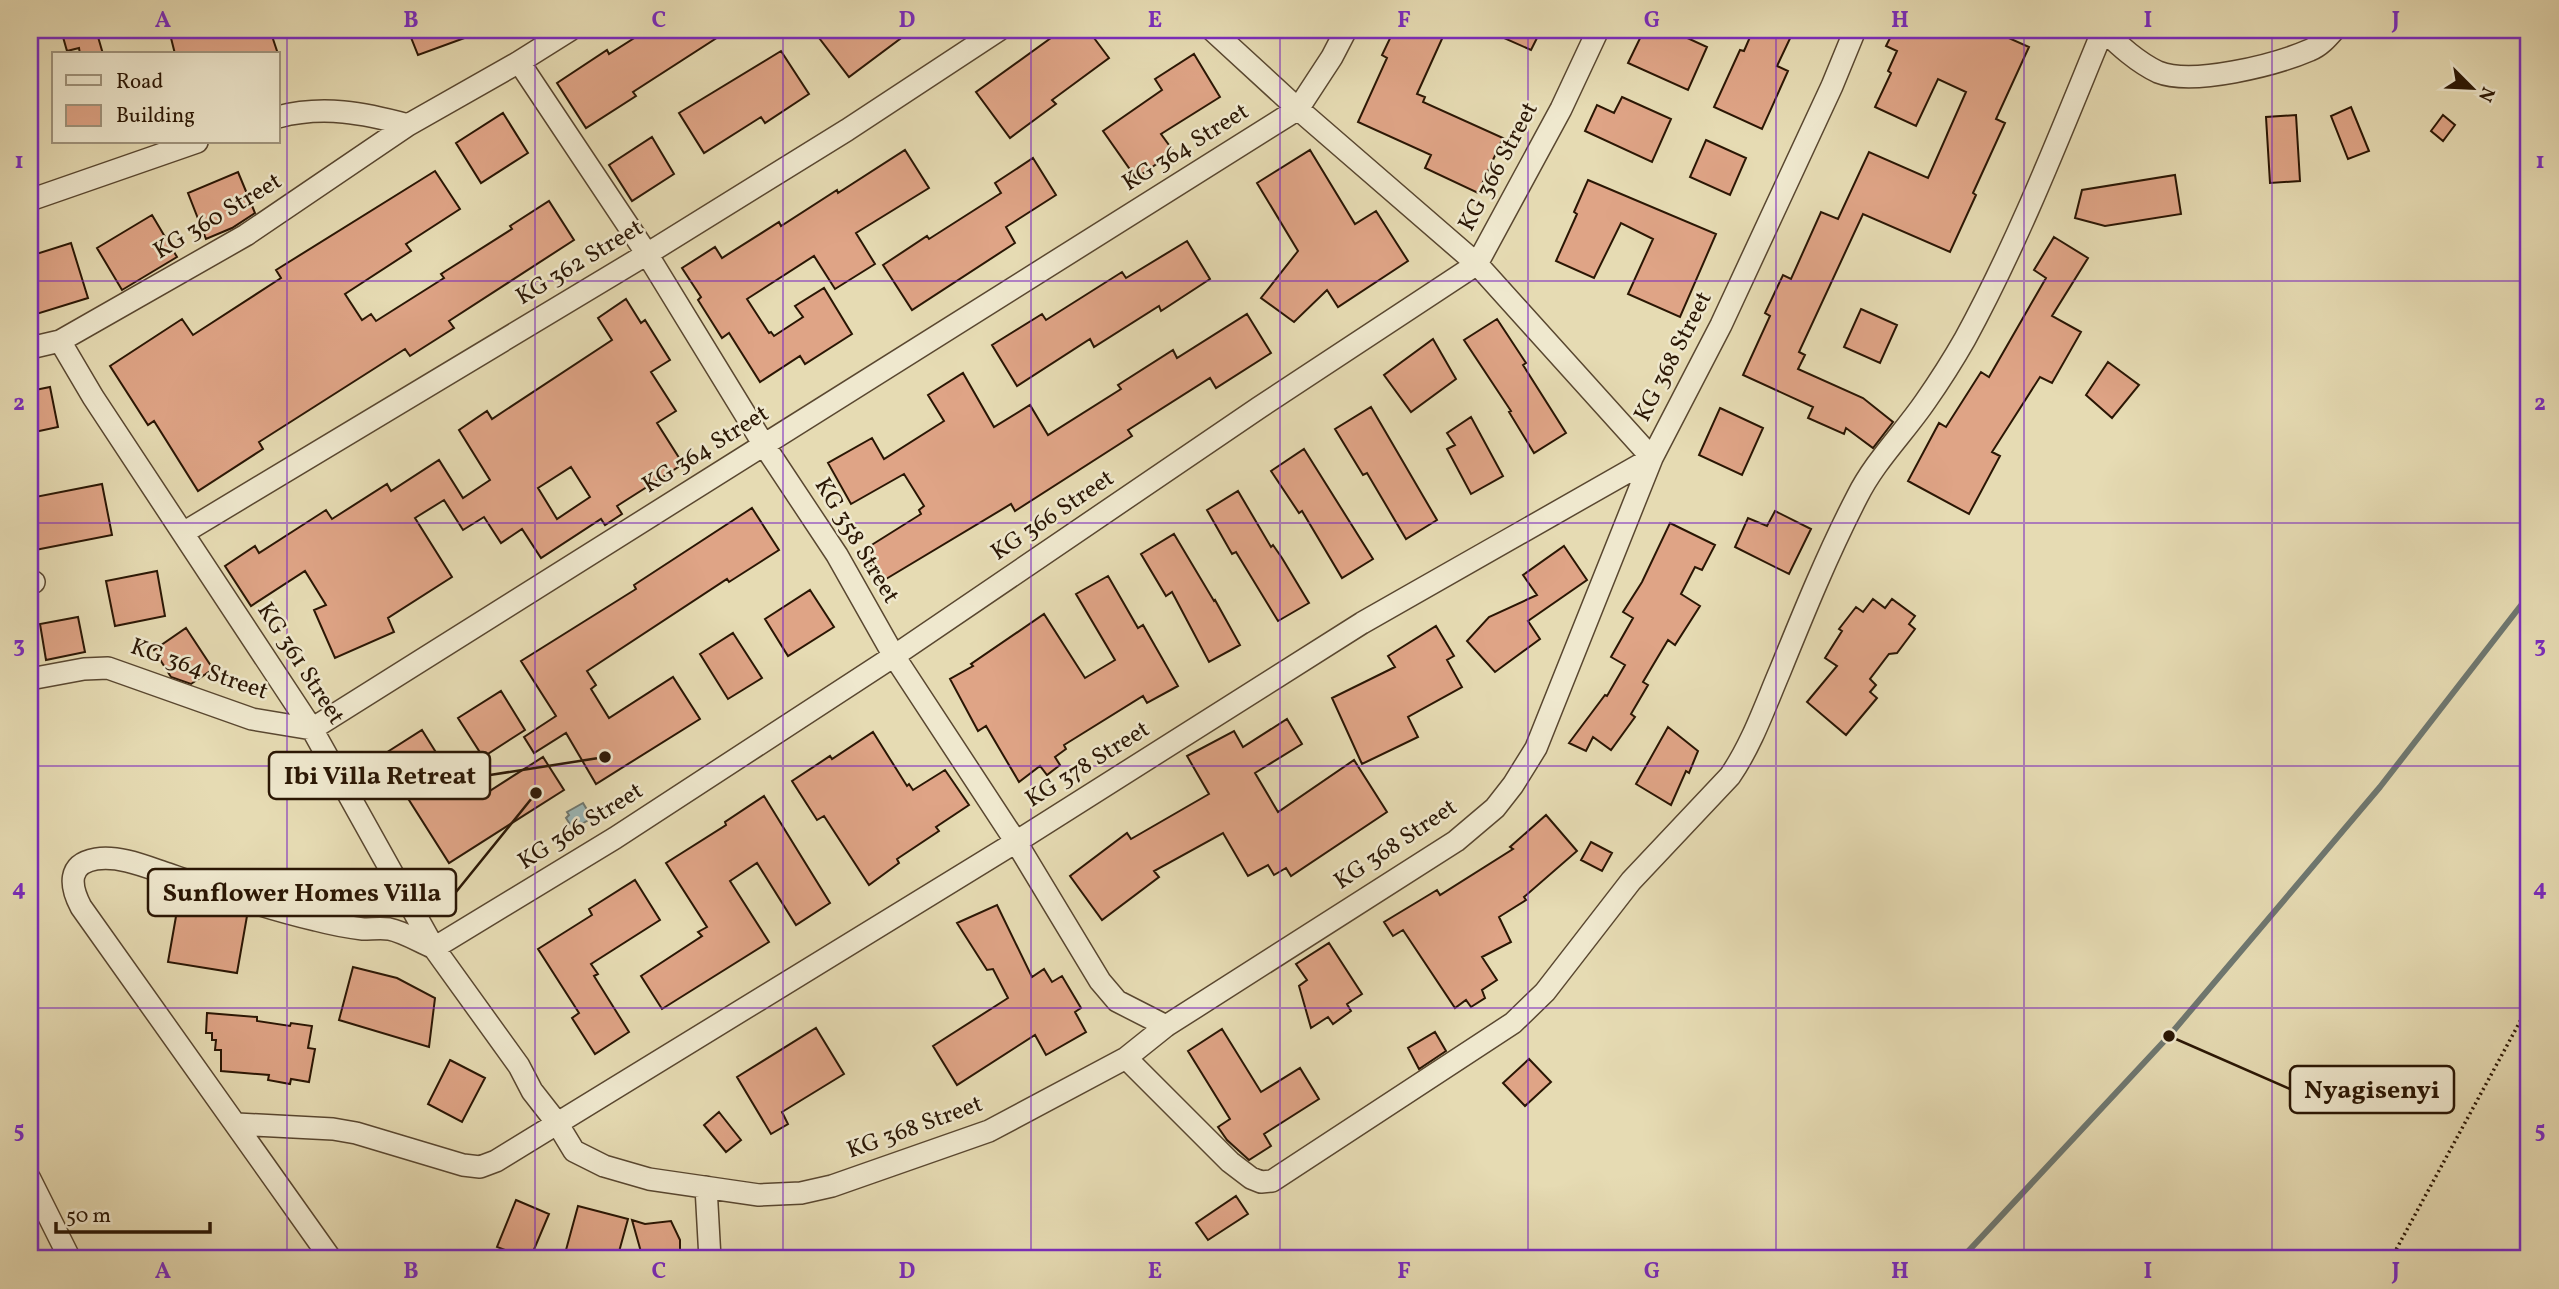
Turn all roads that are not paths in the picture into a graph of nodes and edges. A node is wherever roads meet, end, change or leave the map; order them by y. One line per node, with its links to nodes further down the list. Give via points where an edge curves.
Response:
1 (570, 30): 9 (street, KG 360 Street)
2 (999, 30): 15 (street, KG 362 Street)
3 (1212, 30): 10 (street)
4 (1346, 30): 10 (street, KG 364 Street)
5 (1598, 30): 16 (street, KG 366 Street)
6 (1855, 30): 20 (street, KG 368 Street, via 1721,325)
7 (2103, 30): 8 (street, via 2158,72 2194,78 2311,50); 28 (street, via 1997,277 1925,402 1859,492 1738,764 1631,881 1545,992 1513,1023 1272,1181 1251,1178 1230,1162)
8 (2334, 30)
9 (519, 62): 12 (street, KG 360 Street); 15 (street, KG 358 Street)
10 (1298, 109): 16 (street); 19 (street, KG 364 Street)
11 (280, 116): 12 (street, via 304,110 339,111)
12 (408, 125): 17 (street, KG 360 Street, via 246,235)
13 (191, 144): 14 (street)
14 (30, 200)
15 (648, 254): 19 (street, KG 358 Street); 21 (street, KG 362 Street)
16 (1477, 264): 20 (street); 22 (street, KG 366 Street)
17 (60, 341): 18 (street, KG 360 Street); 21 (street, KG 361 Street)
18 (30, 348)
19 (764, 445): 22 (street, KG 358 Street, via 837,555); 24 (street, KG 364 Street)
20 (1652, 458): 25 (street, KG 378 Street, via 1362,622); 27 (street, KG 368 Street, via 1536,748 1495,808 1456,841)
21 (183, 533): 24 (street, KG 361 Street)
22 (894, 656): 25 (street, KG 358 Street); 26 (street, KG 366 Street, via 615,838)
23 (30, 679): 24 (street, KG 364 Street, via 108,668 252,719)
24 (312, 729): 26 (street, KG 361 Street)
25 (1016, 842): 27 (street, KG 358 Street, via 1100,981 1117,1001); 30 (street, KG 378 Street)
26 (433, 948): 29 (street, via 391,930 317,921 114,859 83,863 72,883 81,907); 30 (street, KG 361 Street)
27 (1166, 1026): 28 (street, KG 368 Street)
28 (1126, 1058): 32 (street, KG 368 Street, via 989,1131 832,1186 759,1195)
29 (237, 1124): 30 (street, KG 378 Street, via 356,1133 480,1167); 34 (street)
30 (558, 1124): 32 (street, KG 368 Street, via 574,1151 604,1166 649,1179)
31 (30, 1179): 33 (street)
32 (706, 1187): 35 (street)
33 (70, 1259)
34 (331, 1259)
35 (710, 1259)

